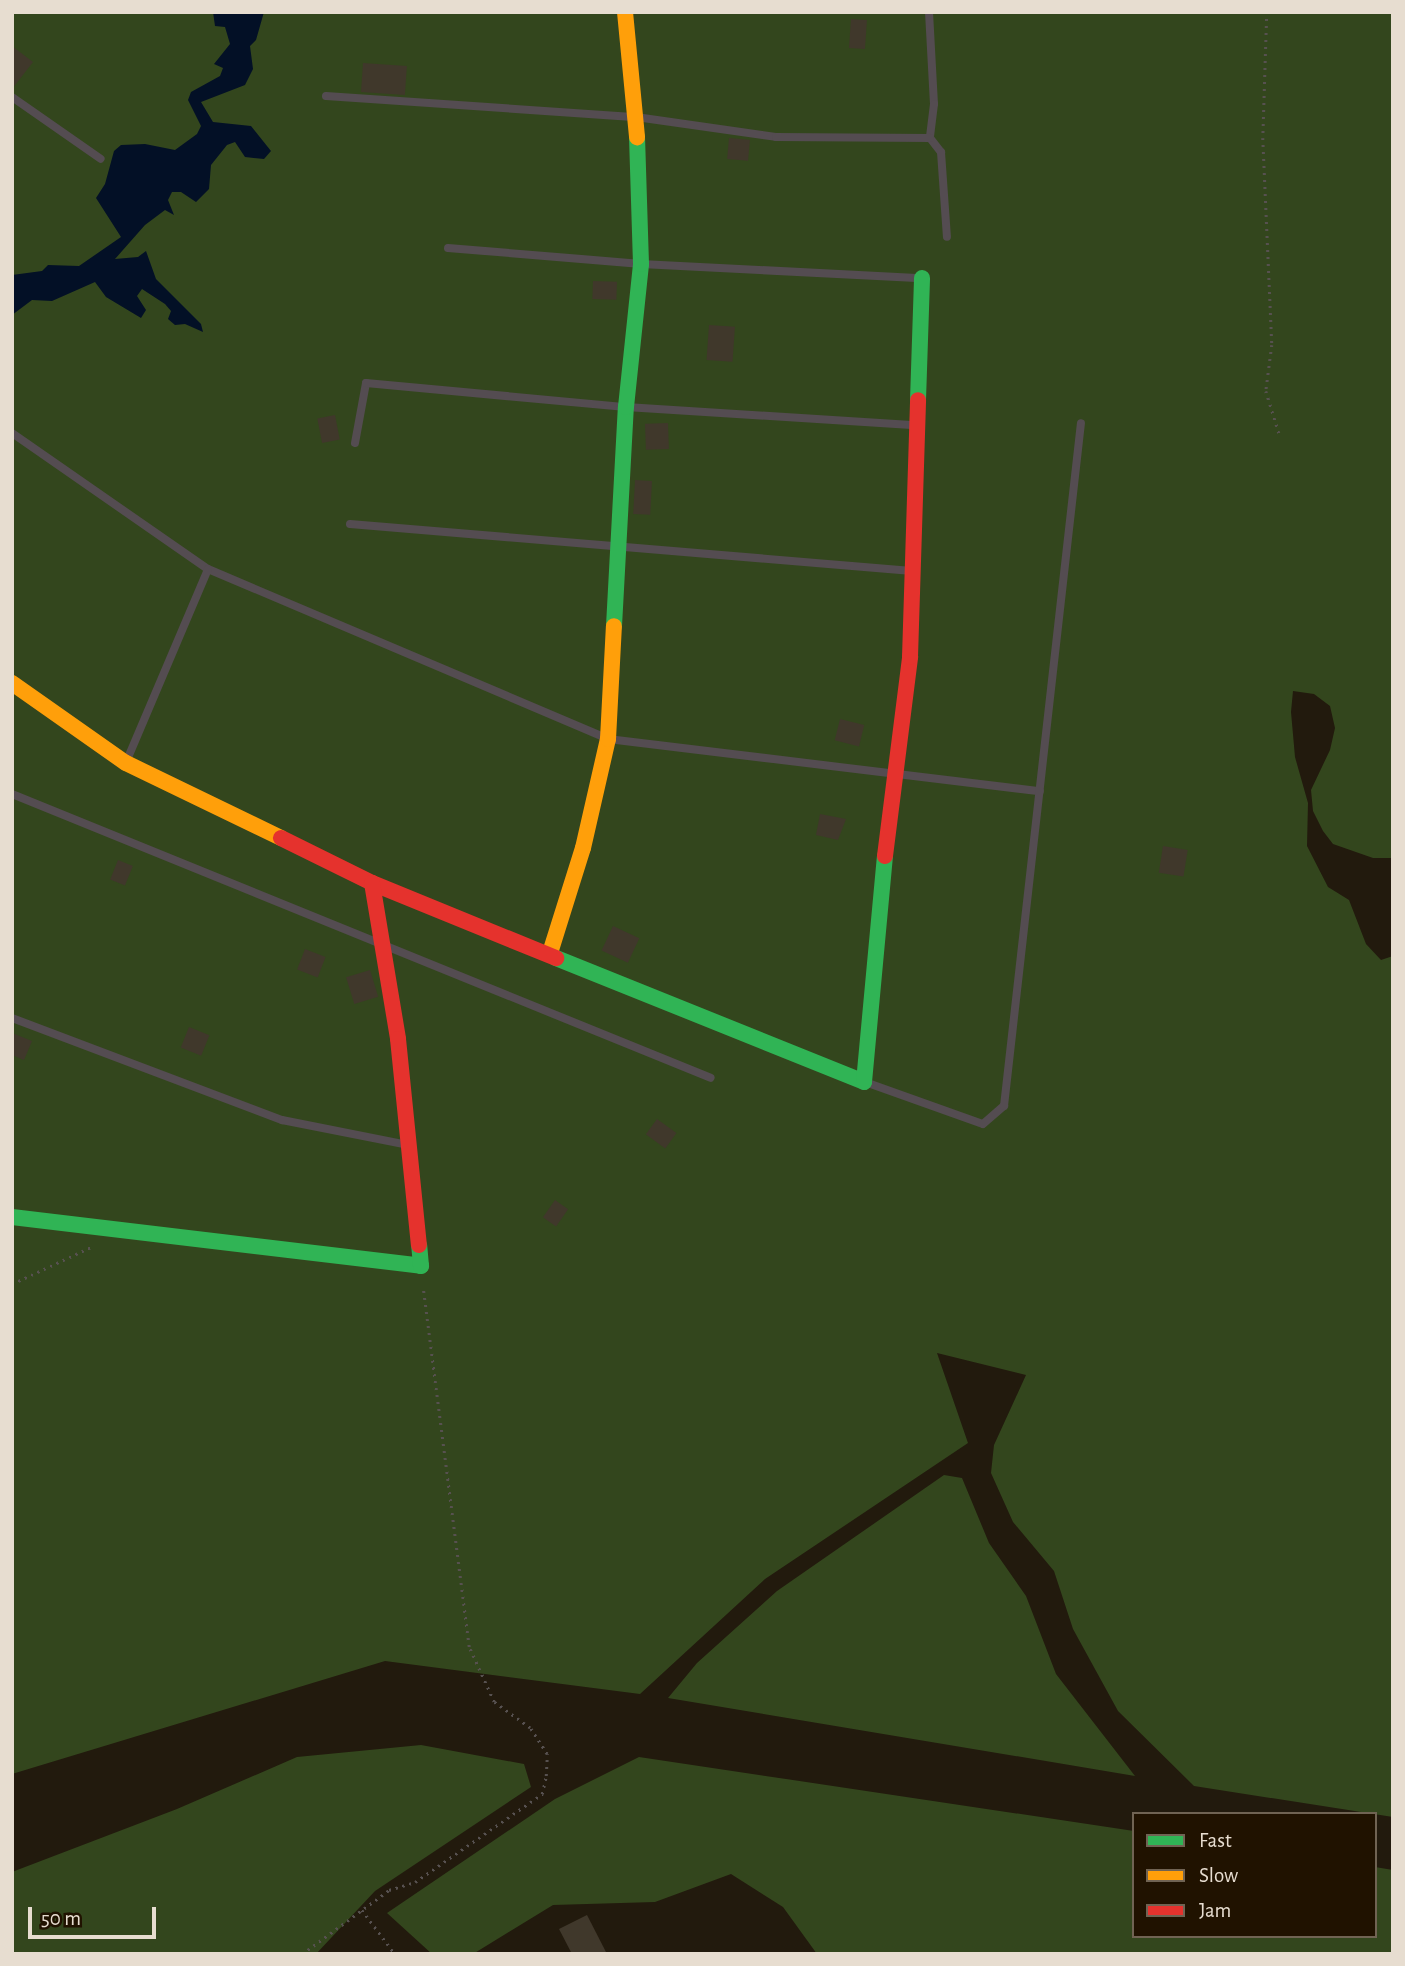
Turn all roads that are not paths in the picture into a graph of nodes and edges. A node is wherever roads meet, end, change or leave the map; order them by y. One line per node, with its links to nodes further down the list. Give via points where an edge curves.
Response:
1 (625, 12): 5 (street)
2 (929, 12): 6 (lane, via 934,104)
3 (326, 96): 5 (lane)
4 (12, 97): 7 (lane)
5 (636, 117): 6 (lane, via 776,137); 10 (street)
6 (930, 138): 8 (lane, via 941,152)
7 (101, 159)
8 (947, 237)
9 (448, 248): 10 (lane)
10 (641, 264): 11 (lane); 12 (street)
11 (922, 278): 14 (street)
12 (626, 407): 14 (lane); 16 (lane, via 366,383); 18 (street)
13 (1081, 423): 25 (lane)
14 (915, 425): 20 (street)
15 (12, 433): 19 (lane)
16 (355, 443)
17 (350, 524): 18 (lane)
18 (619, 544): 20 (lane); 22 (street)
19 (208, 569): 22 (lane); 23 (lane)
20 (914, 571): 24 (street, via 910,657)
21 (12, 683): 23 (street)
22 (608, 739): 24 (lane); 29 (street, via 583,848)
23 (126, 763): 27 (street)
24 (892, 773): 25 (lane); 32 (street)
25 (1040, 791): 32 (lane, via 1004,1106 983,1124)
26 (12, 794): 28 (lane)
27 (372, 883): 28 (street); 29 (street)
28 (378, 940): 31 (lane); 33 (street, via 398,1039)
29 (550, 953): 32 (street)
30 (12, 1018): 33 (lane, via 282,1119)
31 (710, 1078)
32 (864, 1082)
33 (411, 1146): 34 (street, via 421,1266)
34 (12, 1217)

